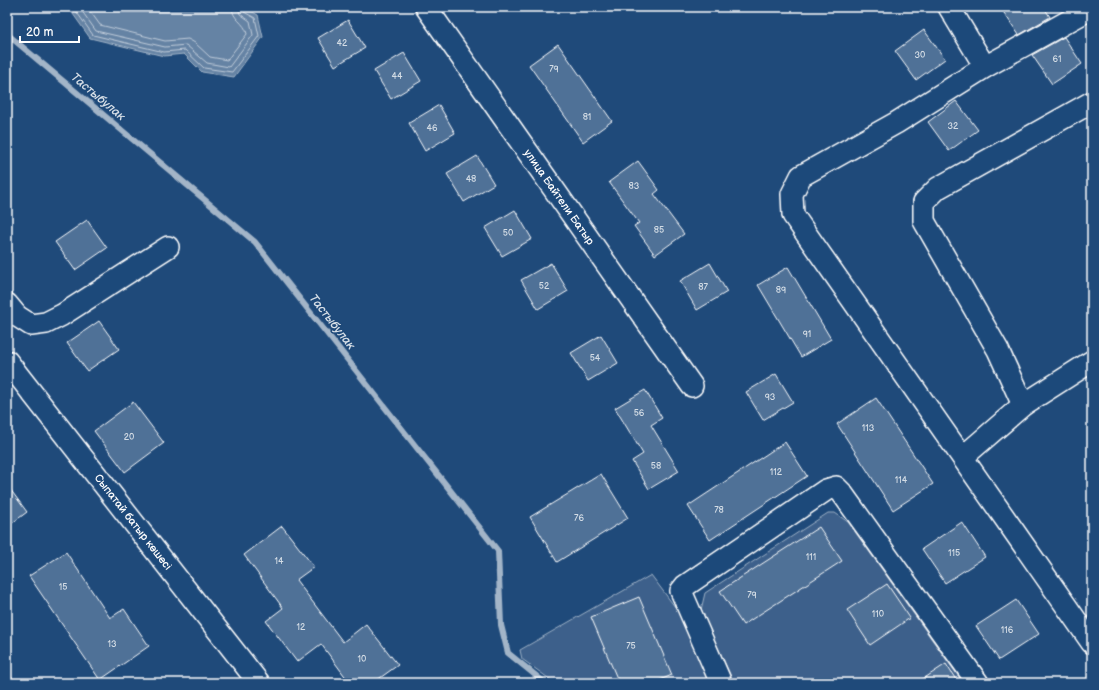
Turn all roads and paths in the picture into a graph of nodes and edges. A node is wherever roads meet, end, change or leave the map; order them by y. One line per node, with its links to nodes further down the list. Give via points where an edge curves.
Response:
1 (426, 7): 10 (street, улица Байтели Батыр)
2 (949, 7): 4 (street)
3 (1092, 8): 4 (street)
4 (985, 67): 12 (street, via 896,123 801,176 792,194 793,215)
5 (1092, 102): 11 (street, via 938,188 924,202 924,221 998,350)
6 (168, 247): 7 (street, via 46,323 31,325 17,316)
7 (7, 304)
8 (7, 361): 14 (street, Сыпатай батыр көшесі)
9 (1092, 361): 11 (street)
10 (692, 386)
11 (1023, 405): 12 (street)
12 (963, 458): 13 (street)
13 (1092, 643)
14 (259, 683)
15 (721, 683): 16 (street, via 681,591 820,494 836,487)
16 (978, 683)

